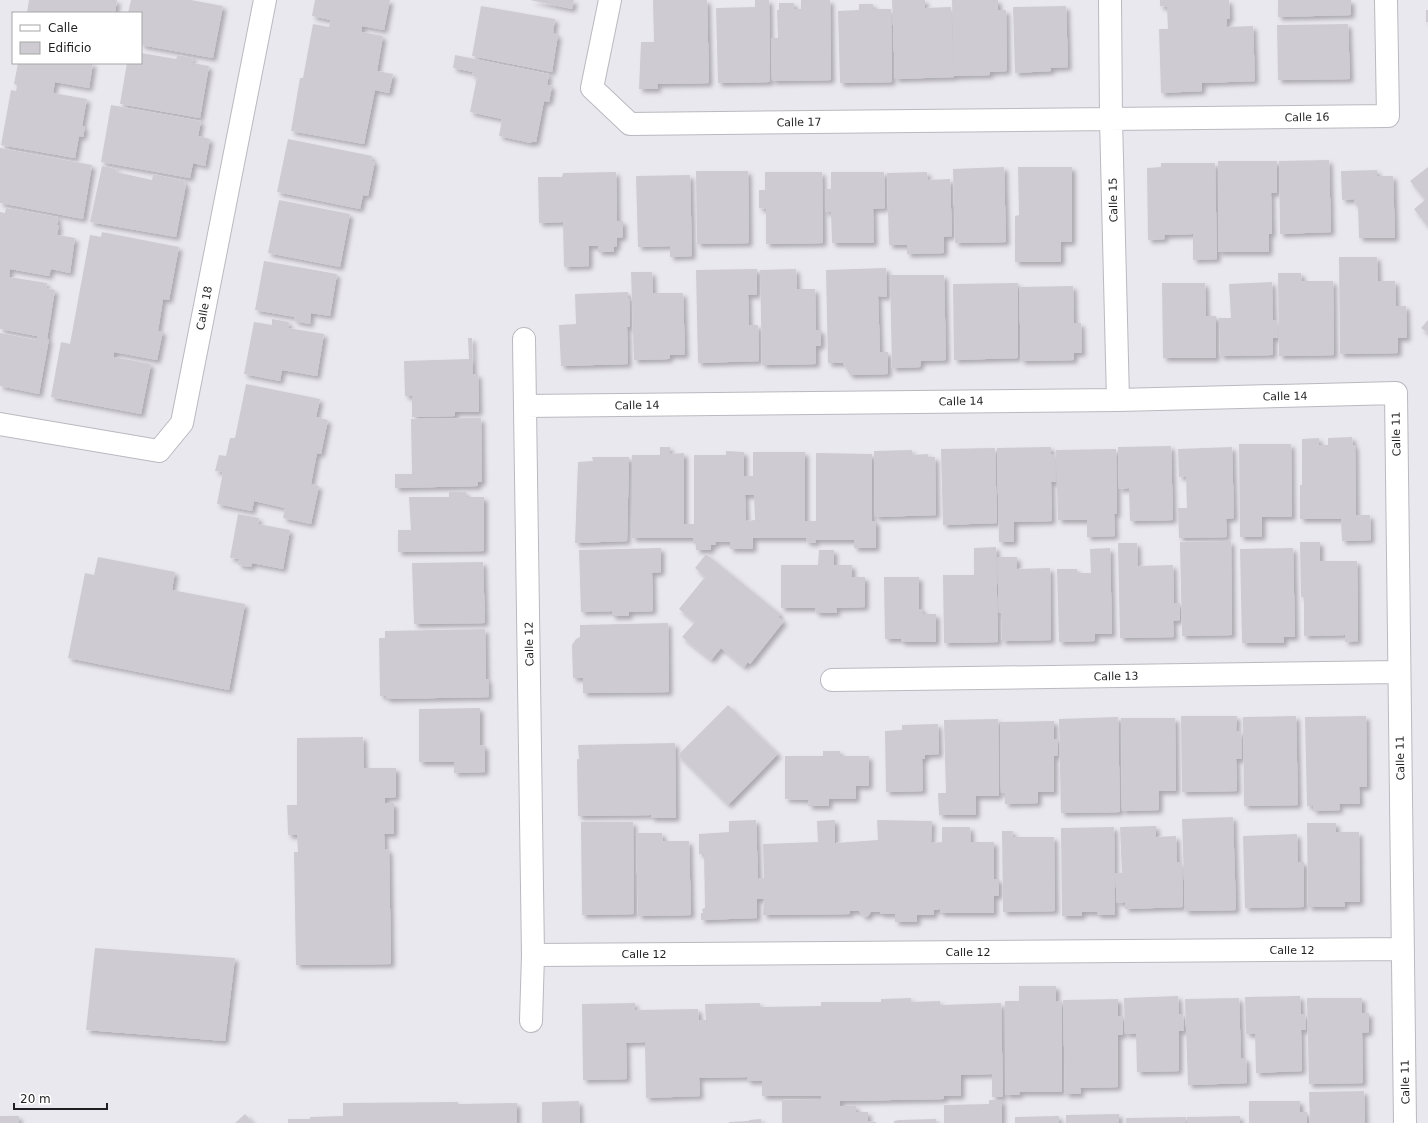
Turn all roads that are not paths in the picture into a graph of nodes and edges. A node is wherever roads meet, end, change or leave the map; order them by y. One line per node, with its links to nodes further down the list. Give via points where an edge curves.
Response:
1 (265, 0): 10 (street, Calle 18, via 182,423 159,451)
2 (610, 0): 5 (street, Calle 17, via 592,88 630,124)
3 (1110, 0): 5 (street, Calle 15)
4 (1386, 0): 5 (street, Calle 16, via 1388,116)
5 (1110, 119): 8 (street, Calle 15)
6 (524, 339): 9 (street, Calle 12)
7 (1396, 393): 8 (street, Calle 14); 11 (street, Calle 11)
8 (1118, 400): 9 (street, Calle 14)
9 (526, 406): 14 (street, Calle 12)
10 (0, 424)
11 (1399, 672): 12 (street, Calle 13); 13 (street, Calle 11)
12 (832, 680)
13 (1403, 949): 14 (street, Calle 12); 16 (street, Calle 11)
14 (533, 954): 15 (street, Calle 12)
15 (531, 1021)
16 (1406, 1123)

